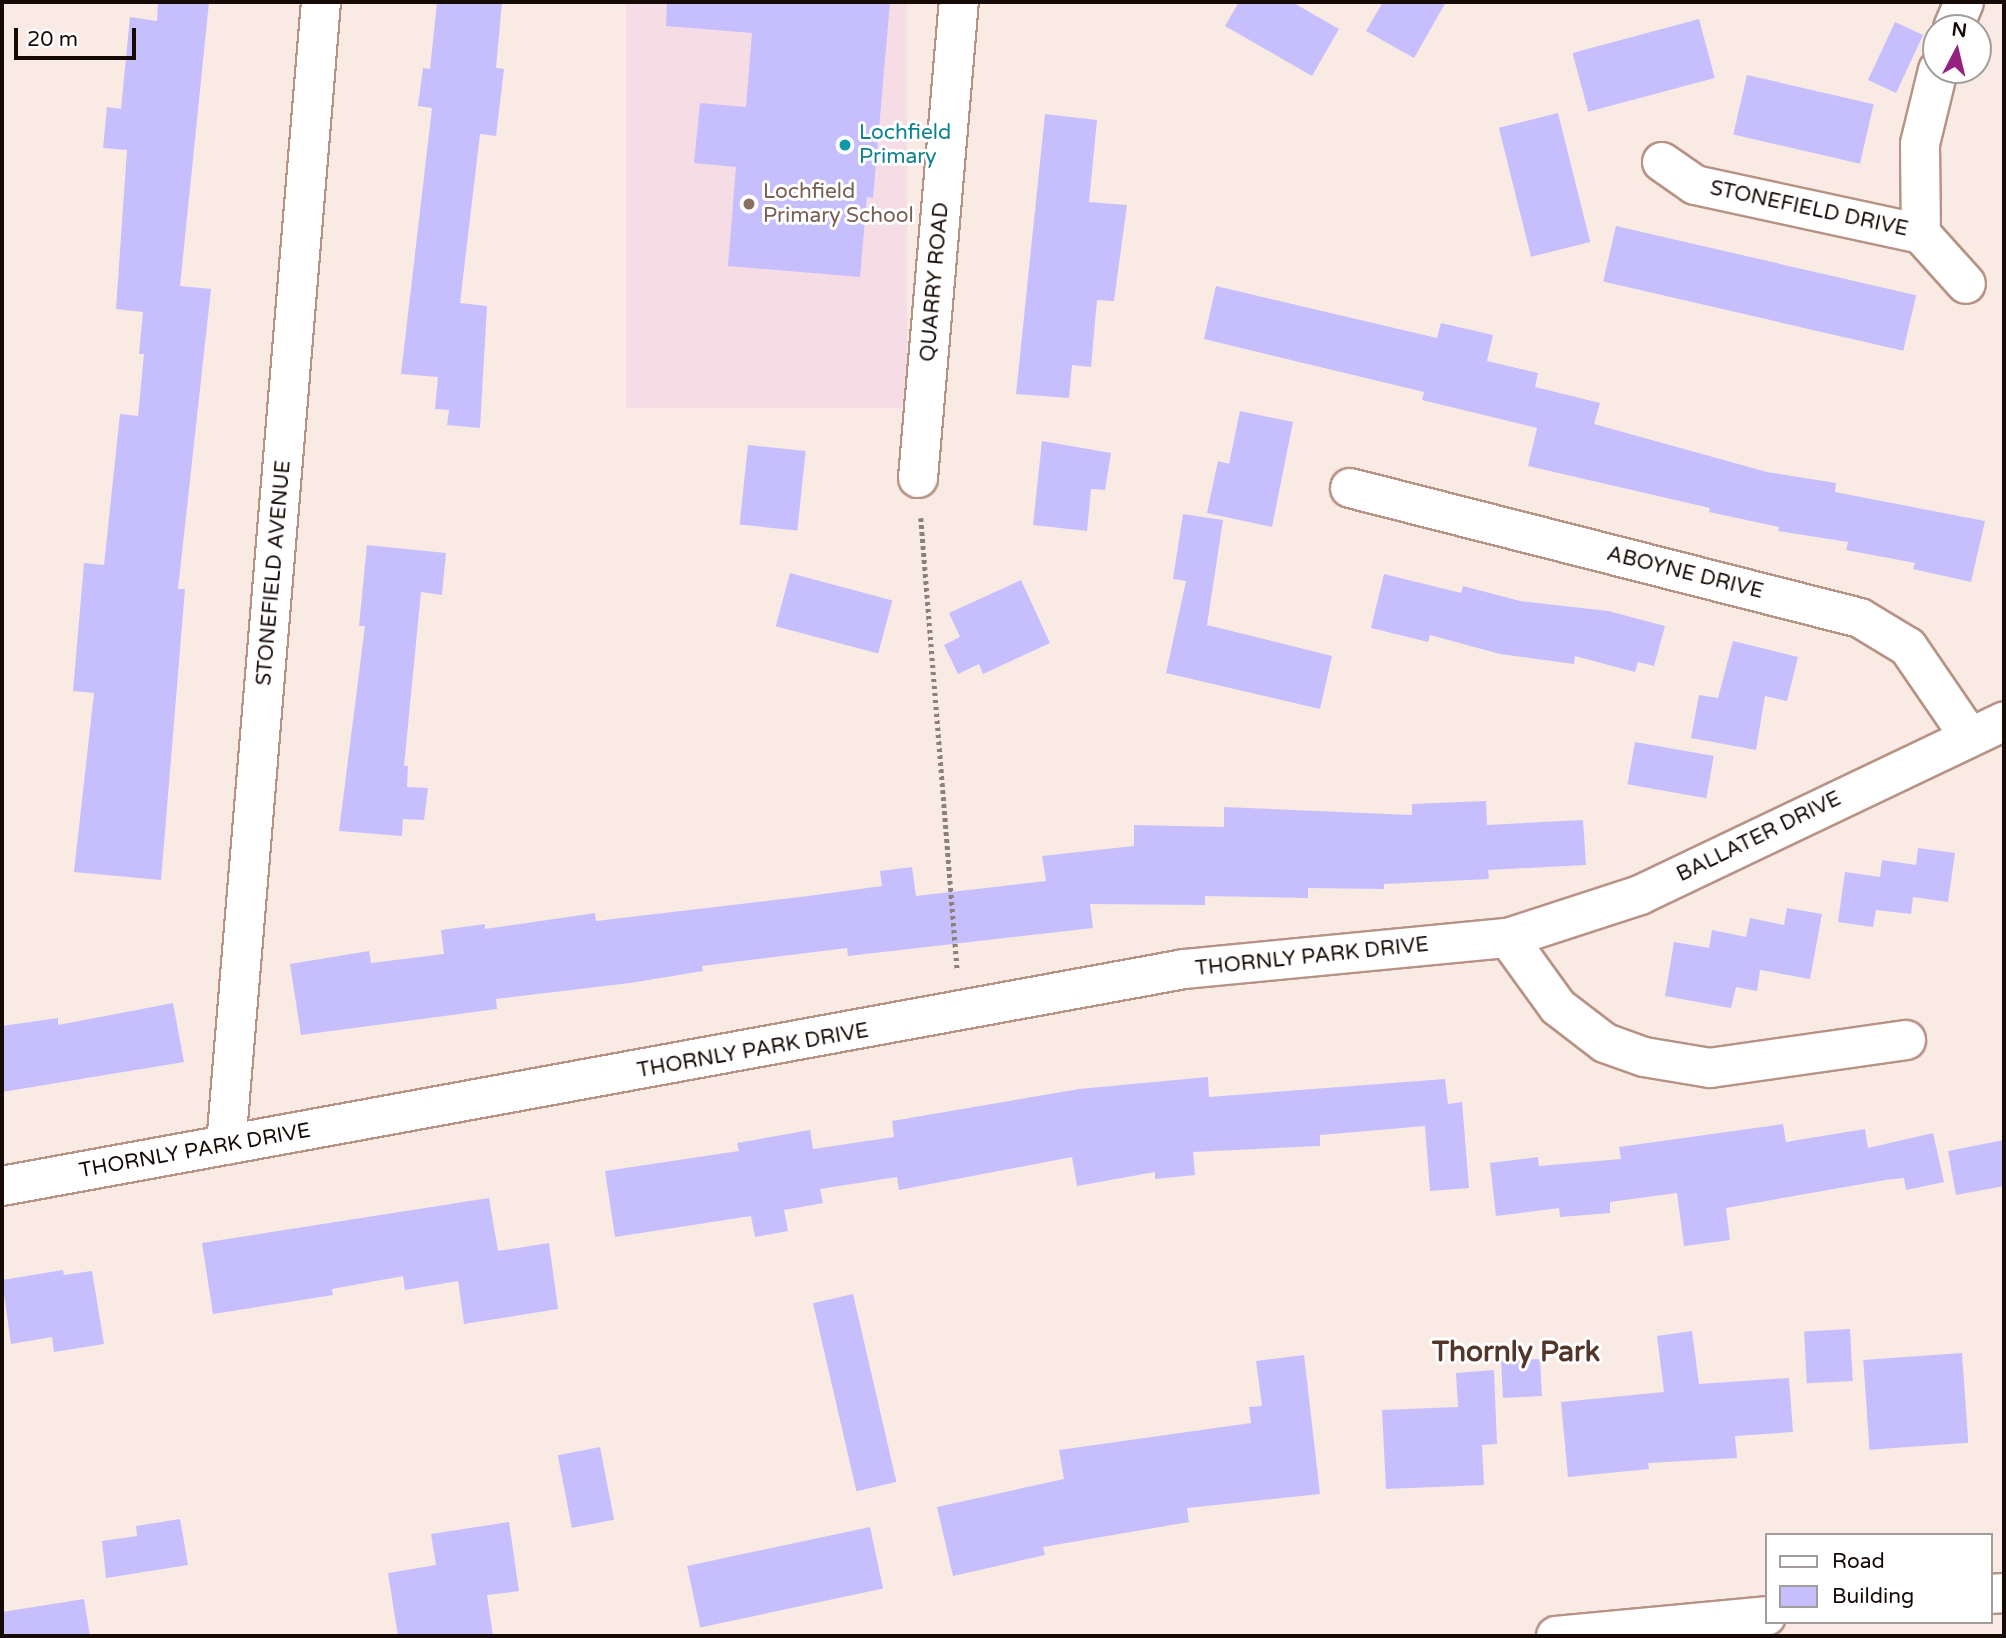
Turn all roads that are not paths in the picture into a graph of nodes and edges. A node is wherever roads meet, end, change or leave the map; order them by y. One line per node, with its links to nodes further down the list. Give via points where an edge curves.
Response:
1 (321, 2): 13 (street, STONEFIELD AVENUE)
2 (959, 2): 7 (street, QUARRY ROAD)
3 (1935, 84): 5 (street, STONEFIELD DRIVE, via 1920,144)
4 (1662, 162): 5 (street, STONEFIELD DRIVE, via 1695,185)
5 (1921, 234): 6 (street, STONEFIELD DRIVE)
6 (1966, 284)
7 (918, 478)
8 (1350, 488): 10 (street, ABOYNE DRIVE, via 1860,618 1908,647)
9 (2004, 721): 10 (street, BALLATER DRIVE)
10 (1969, 736): 11 (street, BALLATER DRIVE, via 1640,895)
11 (1508, 938): 12 (street, via 1558,1007 1605,1043 1644,1057 1710,1068); 13 (street, THORNLY PARK DRIVE, via 1184,970)
12 (1906, 1040)
13 (226, 1145): 14 (street, THORNLY PARK DRIVE)
14 (2, 1186)
15 (1764, 1616): 16 (street)
16 (1627, 1633): 17 (street)
17 (1556, 1636)

